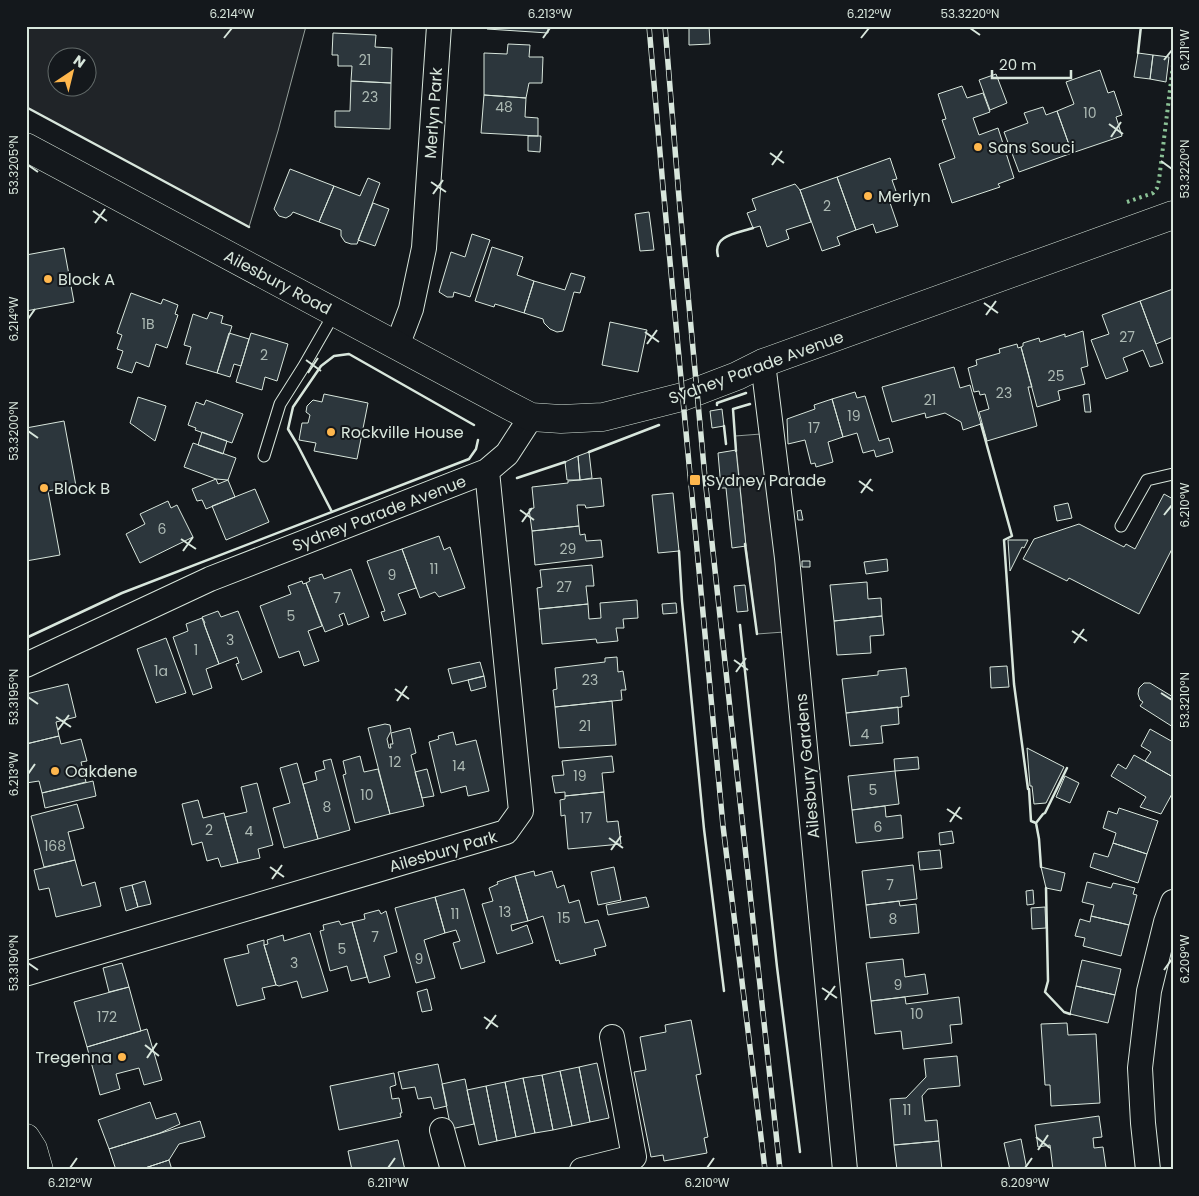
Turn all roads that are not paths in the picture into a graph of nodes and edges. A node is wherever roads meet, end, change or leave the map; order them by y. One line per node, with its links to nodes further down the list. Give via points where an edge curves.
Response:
1 (439, 26): 5 (street, Merlyn Park, via 424,248 411,309)
2 (26, 147): 4 (street, Ailesbury Road)
3 (1173, 215): 6 (street, Sydney Parade Avenue)
4 (335, 312): 5 (street, Ailesbury Road); 8 (lane, via 280,404)
5 (397, 346): 7 (street, Ailesbury Road)
6 (763, 364): 7 (street, Sydney Parade Avenue, via 682,397 603,417 561,419); 21 (street, Ailesbury Gardens, via 788,567)
7 (531, 416): 9 (street, Sydney Parade Avenue, via 507,454)
8 (264, 456)
9 (487, 471): 12 (street, Sydney Parade Avenue, via 210,579); 14 (street, Ailesbury Park, via 521,810 506,832)
10 (1173, 474): 11 (lane, via 1147,480)
11 (1121, 526)
12 (26, 665)
13 (1173, 902): 22 (street, via 1150,991 1140,1068)
14 (28, 973)
15 (612, 1037): 20 (street, via 634,1157)
16 (442, 1130): 19 (street)
17 (26, 1138): 18 (street, via 33,1148)
18 (39, 1170)
19 (453, 1170)
20 (582, 1170)
21 (845, 1170)
22 (1148, 1170)

